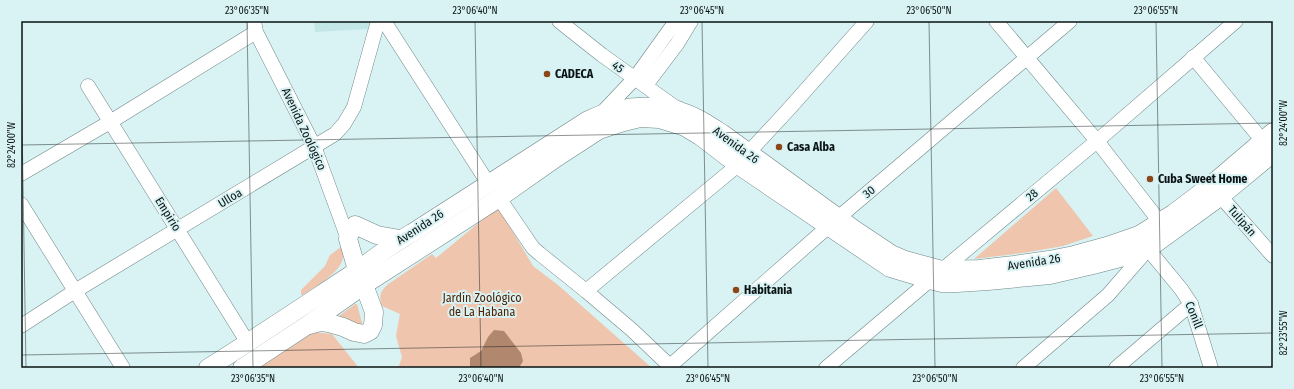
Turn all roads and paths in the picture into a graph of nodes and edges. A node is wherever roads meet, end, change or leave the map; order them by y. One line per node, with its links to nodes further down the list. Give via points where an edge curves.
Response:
1 (378, 21): 20 (street, Ulloa, via 354,107 335,134)
2 (384, 21): 23 (street)
3 (559, 21): 13 (street, 45)
4 (691, 21): 10 (street)
5 (867, 21): 21 (street)
6 (996, 21): 11 (street)
7 (1070, 21): 11 (street, 30)
8 (1236, 21): 12 (street, 28)
9 (255, 26): 17 (street); 20 (street, Avenida Zoológico)
10 (676, 29): 13 (street)
11 (1027, 57): 18 (street); 27 (street, 30)
12 (1193, 57): 18 (street, 28); 19 (street)
13 (640, 82): 15 (street, 45); 16 (street)
14 (88, 86): 17 (street, Empirio)
15 (679, 110): 16 (main road, Avenida 26, via 637,106); 21 (main road, Avenida 26, via 704,121)
16 (601, 114): 23 (main road, Avenida 26)
17 (110, 122): 22 (street); 30 (street, Empirio)
18 (1097, 141): 28 (street); 34 (street, 28)
19 (1269, 142): 24 (main road, Avenida 26)
20 (314, 146): 29 (street, Avenida Zoológico); 30 (street, Ulloa)
21 (743, 159): 25 (main road, Avenida 26, via 685,127 659,119 640,118 599,130); 27 (main road, Avenida 26); 36 (street)
22 (21, 174)
23 (488, 183): 31 (main road, Avenida 26)
24 (1216, 191): 28 (main road, Avenida 26); 32 (main road, Avenida 26); 33 (street, Tulipán)
25 (498, 198): 35 (main road, Avenida 26); 36 (street, via 533,248)
26 (21, 204): 37 (street)
27 (833, 222): 34 (main road, Avenida 26, via 890,268); 42 (street, 30)
28 (1160, 222): 32 (main road, via 1150,235); 34 (main road, Avenida 26, via 1139,235 1074,255)
29 (348, 228): 31 (main road); 35 (main road)
30 (178, 230): 37 (street, Ulloa); 41 (street, Empirio)
31 (400, 240): 35 (main road, Avenida 26)
32 (1148, 249): 34 (main road, Avenida 26, via 1050,275 942,283); 38 (street, Conill); 47 (street, via 1108,295)
33 (1273, 256)
34 (936, 275): 46 (street, 28)
35 (361, 278): 40 (main road, Avenida 26); 40 (main road, via 374,312 370,331 364,334 354,332 344,326 328,322); 41 (main road, Avenida 26)
36 (586, 290): 42 (street)
37 (74, 291): 39 (street, Ulloa); 43 (street)
38 (1191, 304): 48 (street); 49 (street, Conill)
39 (21, 326)
40 (306, 326): 45 (main road, Avenida 26)
41 (248, 343): 44 (main road, Avenida 26)
42 (671, 367)
43 (123, 368)
44 (208, 368)
45 (242, 368)
46 (826, 368)
47 (1022, 368)
48 (1116, 368)
49 (1211, 368)

